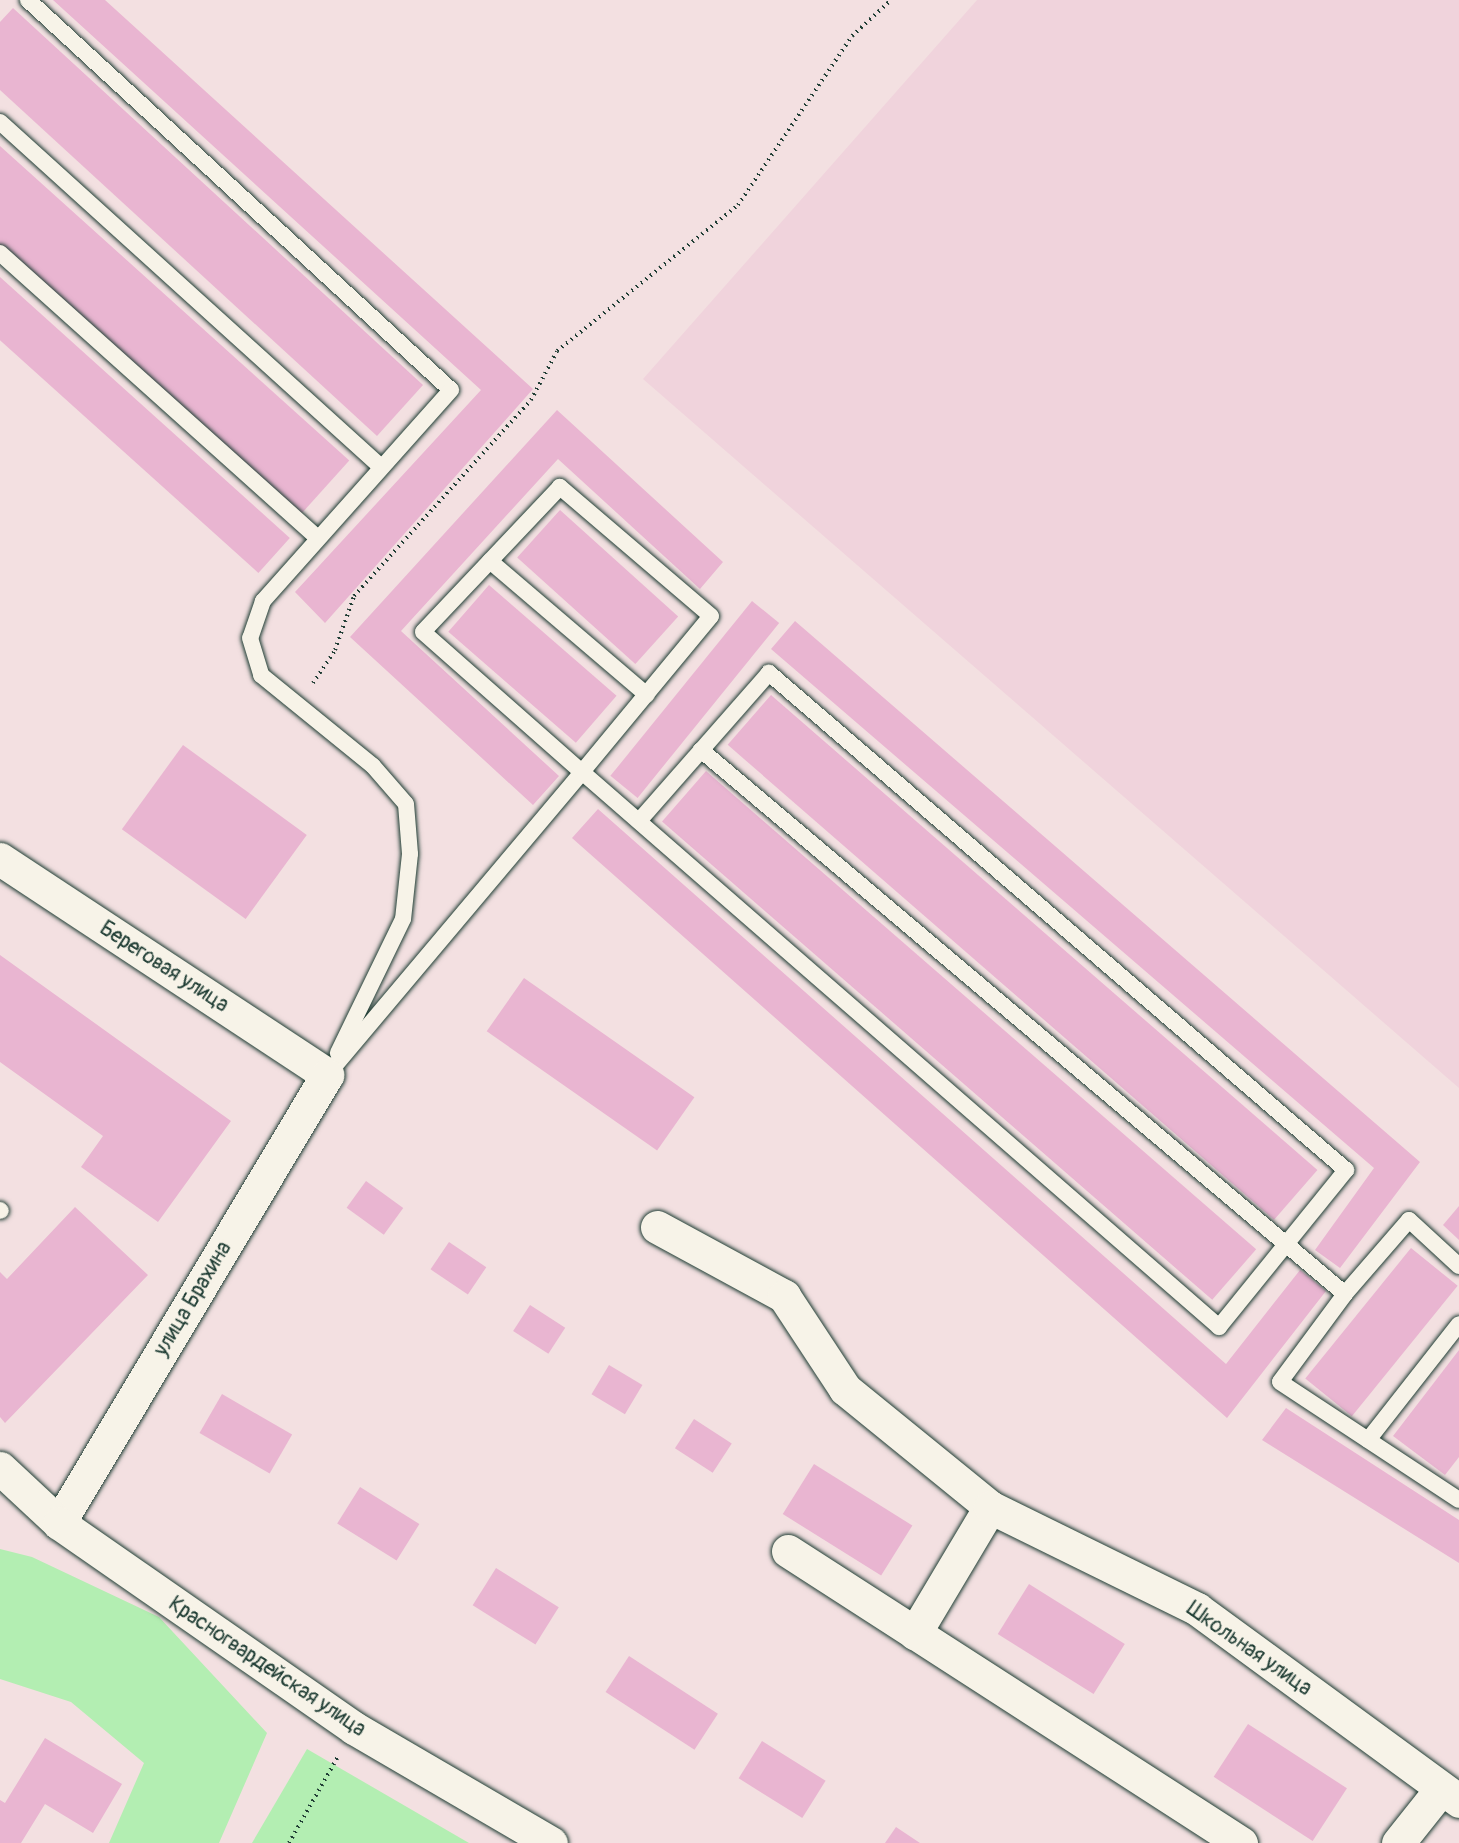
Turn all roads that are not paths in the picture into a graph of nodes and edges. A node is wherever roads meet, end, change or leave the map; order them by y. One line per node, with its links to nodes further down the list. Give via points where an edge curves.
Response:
1 (28, 0): 4 (lane, via 451,390)
2 (0, 122): 4 (lane)
3 (0, 253): 5 (lane)
4 (381, 467): 5 (lane)
5 (317, 537): 12 (lane, via 263,600 250,638 261,675 373,766 406,804 410,854 403,919)
6 (490, 561): 7 (lane); 7 (lane, via 560,487 711,616); 9 (lane, via 423,632)
7 (647, 695): 9 (lane)
8 (701, 750): 10 (lane); 14 (lane); 14 (lane, via 769,673 1346,1170)
9 (582, 772): 10 (lane); 12 (lane)
10 (639, 821): 14 (lane, via 1219,1327)
11 (0, 859): 12 (street, Береговая улица)
12 (327, 1075): 22 (street, улица Брахина)
13 (657, 1227): 21 (street, Школьная улица, via 784,1296 844,1389)
14 (1286, 1247): 16 (lane)
15 (1459, 1266): 16 (lane, via 1409,1220)
16 (1345, 1294): 18 (lane, via 1280,1382)
17 (1459, 1324): 18 (lane)
18 (1368, 1440): 20 (lane)
19 (0, 1468): 22 (street, Красногвардейская улица)
20 (1457, 1494)
21 (990, 1507): 24 (street); 25 (street, Школьная улица, via 1197,1609)
22 (59, 1523): 26 (street, Красногвардейская улица, via 354,1728)
23 (788, 1551): 24 (street)
24 (915, 1633): 27 (street)
25 (1450, 1795): 28 (street)
26 (551, 1843)
27 (1241, 1843)
28 (1398, 1843)

